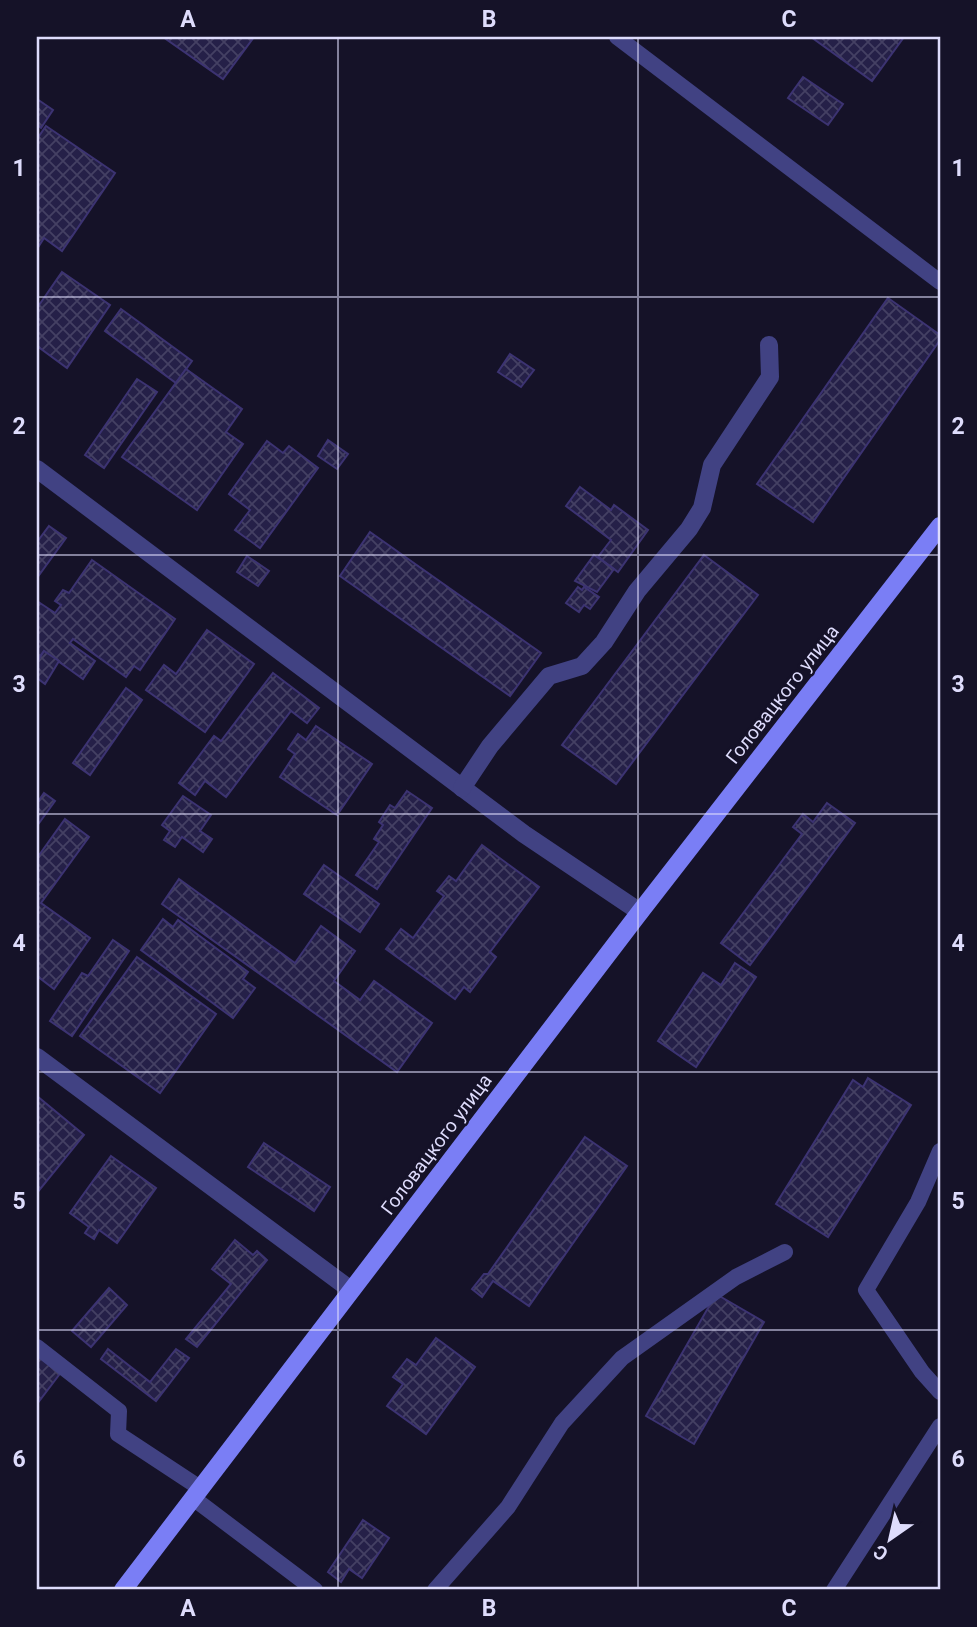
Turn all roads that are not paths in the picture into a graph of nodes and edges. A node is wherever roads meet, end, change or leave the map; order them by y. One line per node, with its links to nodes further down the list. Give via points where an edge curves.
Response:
1 (617, 37): 2 (lane)
2 (940, 282)
3 (769, 345): 6 (street, via 771,377 712,464 702,508 689,529 637,591 597,650 582,666 549,676)
4 (37, 470): 6 (street)
5 (940, 526): 7 (main road, Головацкого улица)
6 (462, 788): 7 (street)
7 (640, 912): 11 (main road, Головацкого улица)
8 (37, 1057): 11 (street)
9 (940, 1151): 13 (lane, via 918,1202 866,1290)
10 (785, 1252): 18 (lane, via 736,1277 622,1358 562,1423 508,1507)
11 (351, 1290): 15 (main road, Головацкого улица)
12 (37, 1347): 15 (lane, via 119,1411 118,1434)
13 (940, 1391)
14 (940, 1426): 19 (lane)
15 (196, 1493): 16 (main road, Головацкого улица); 17 (lane)
16 (123, 1590)
17 (315, 1590)
18 (435, 1590)
19 (834, 1590)

